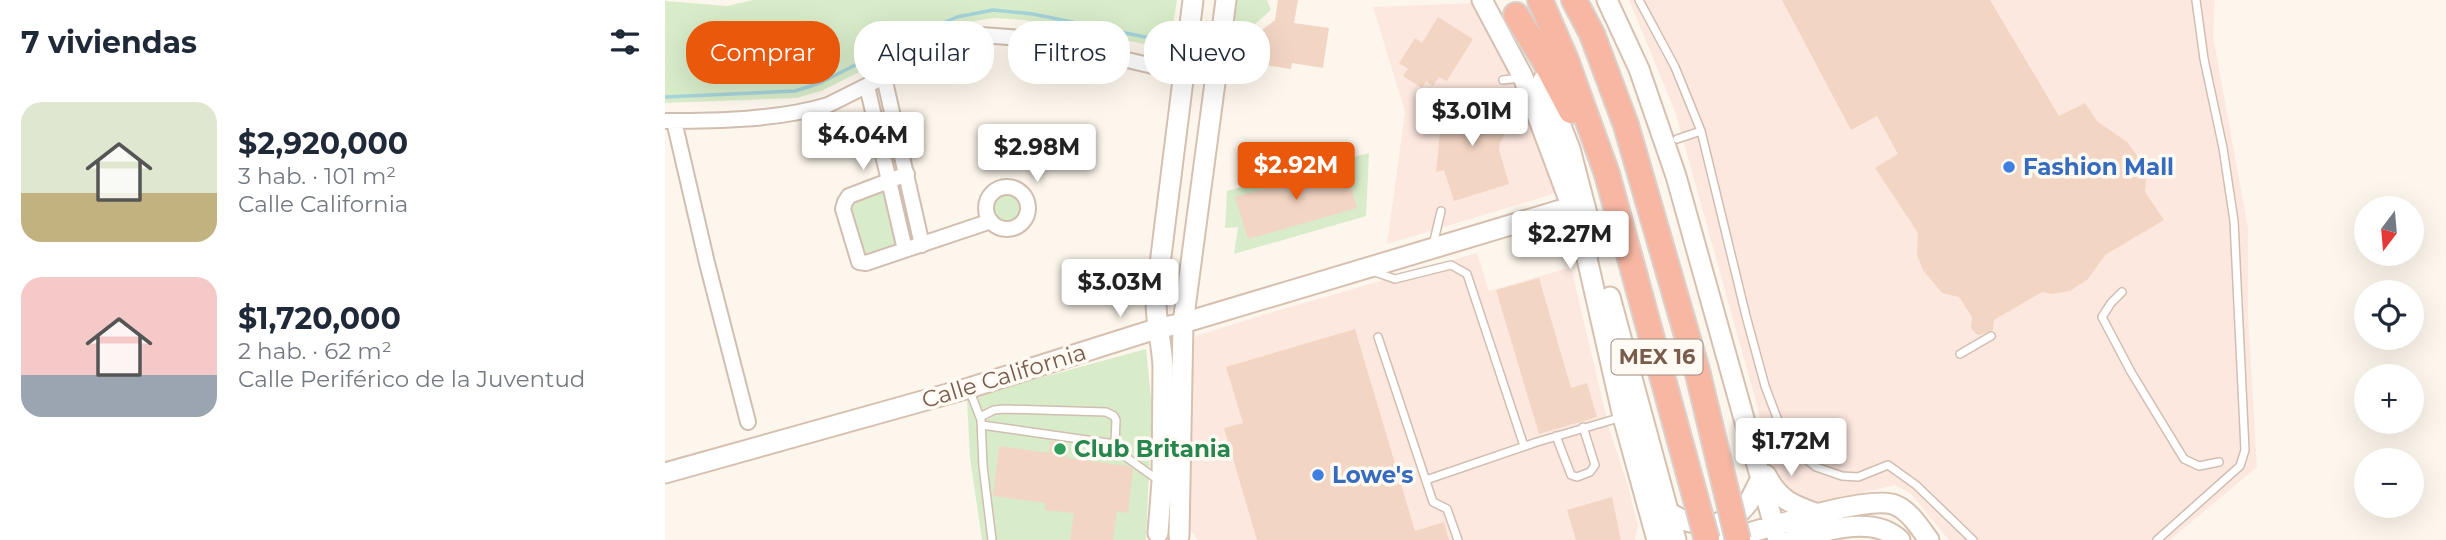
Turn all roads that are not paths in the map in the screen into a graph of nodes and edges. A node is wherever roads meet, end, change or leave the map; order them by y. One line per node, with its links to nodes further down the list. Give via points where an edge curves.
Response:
1 (1193, 0): 11 (main road)
2 (1226, 0): 23 (main road)
3 (1482, 0): 26 (main road, via 1513,79 1528,100)
4 (1540, 0): 21 (highway, MEX 16)
5 (1574, 0): 66 (highway, MEX 16, bridge, via 1592,34 1626,125 1697,370)
6 (1607, 0): 40 (main road, via 1654,112)
7 (1619, 0): 20 (main road)
8 (1639, 0): 19 (lane, via 1675,67)
9 (2196, 0): 71 (lane, via 2234,221 2245,450 2240,466)
10 (1511, 8): 21 (highway); 26 (main road, via 1570,149)
11 (1190, 21)
12 (994, 35): 13 (street, via 1037,39)
13 (1144, 64)
14 (871, 84): 17 (street)
15 (886, 84): 22 (street)
16 (1183, 84): 24 (main road)
17 (867, 86): 18 (street, via 828,105 785,115); 25 (street)
18 (670, 121): 43 (street)
19 (1701, 131): 20 (lane); 70 (lane, via 1746,316 1787,444 1816,467 1842,476 1858,477 1888,465 1916,485)
20 (1677, 139): 40 (main road, via 1736,351)
21 (1606, 170): 64 (highway, MEX 16, bridge)
22 (907, 174): 25 (street); 29 (street)
23 (1202, 175): 24 (main road); 34 (main road)
24 (1170, 177): 35 (main road)
25 (889, 180): 31 (street); 31 (street, via 849,196 843,209 859,262)
26 (1578, 204): 30 (main road, Calle California); 41 (main road); 54 (main road)
27 (1441, 211): 30 (lane)
28 (991, 221): 29 (street)
29 (922, 245): 31 (street)
30 (1432, 249): 32 (main road, Calle California)
31 (905, 250)
32 (1367, 268): 34 (main road, Calle California); 47 (lane, via 1395,279 1445,265 1457,266 1467,274)
33 (2122, 292): 49 (lane, via 2102,317 2131,372 2184,459 2199,466)
34 (1183, 323): 35 (main road, Calle California); 58 (main road)
35 (1156, 329): 39 (main road, Calle California); 53 (main road, via 1163,367)
36 (1991, 336): 38 (lane)
37 (1378, 337): 52 (lane)
38 (1960, 354)
39 (969, 388): 42 (lane); 50 (main road, Calle California)
40 (1737, 392): 48 (main road)
41 (1623, 417): 44 (lane); 54 (main road)
42 (981, 421): 46 (lane); 46 (lane, via 994,410 1106,412 1114,416); 59 (lane)
43 (748, 422)
44 (1584, 428): 45 (lane); 45 (lane, via 1595,465 1577,477 1570,474)
45 (1556, 436): 47 (lane)
46 (1115, 444): 53 (lane, via 1123,456)
47 (1524, 446): 52 (lane)
48 (1754, 454): 51 (main road); 55 (main road, via 1780,497)
49 (2219, 462)
50 (665, 473)
51 (1761, 478): 54 (main road, via 1740,512 1717,524 1691,524); 56 (main road)
52 (1426, 480): 60 (lane, via 1433,502 1447,509)
53 (1162, 482): 57 (main road)
54 (1659, 513): 61 (main road); 62 (main road); 63 (main road)
55 (1815, 529): 56 (main road); 67 (main road); 68 (main road, via 1883,528); 69 (main road, via 1862,504 1887,502 1906,513)
56 (1776, 533): 65 (main road)
57 (1153, 537): 58 (main road, via 1172,533)
58 (1181, 538)
59 (992, 540)
60 (1458, 540)
61 (1647, 540)
62 (1657, 540)
63 (1676, 540)
64 (1707, 540)
65 (1725, 540)
66 (1738, 540)
67 (1792, 540)
68 (1900, 540)
69 (1929, 540)
70 (1973, 540)
71 (2157, 540)

